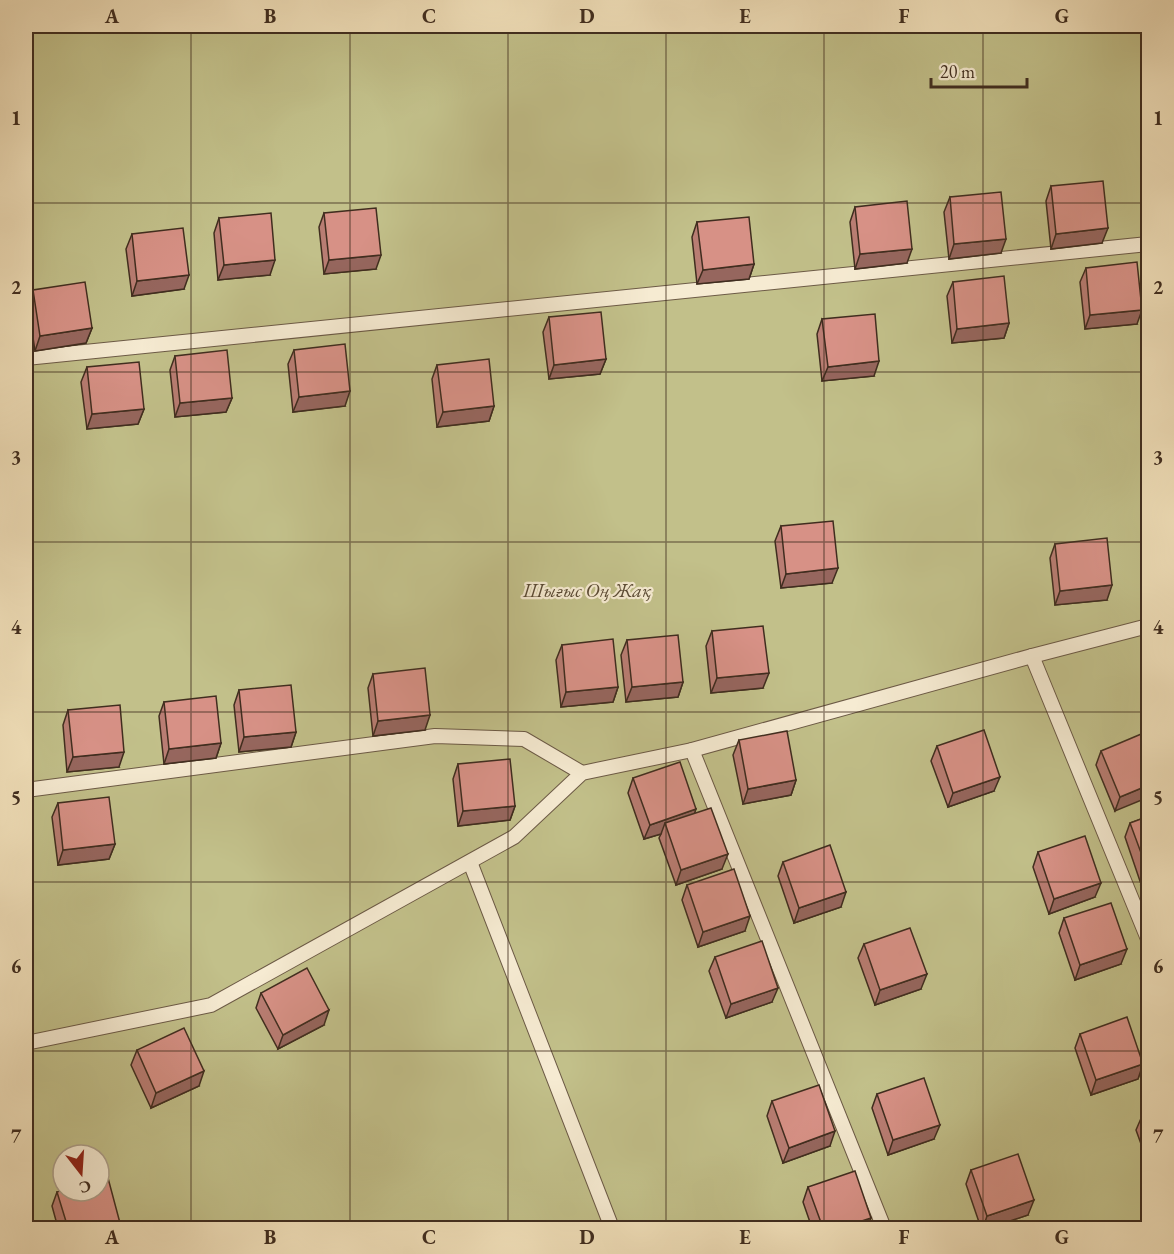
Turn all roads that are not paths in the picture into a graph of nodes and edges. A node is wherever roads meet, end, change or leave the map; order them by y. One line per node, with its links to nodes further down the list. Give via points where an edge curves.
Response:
1 (1149, 244): 2 (lane)
2 (26, 358)
3 (1149, 626): 4 (lane)
4 (1032, 656): 5 (lane); 9 (lane)
5 (692, 750): 6 (lane); 12 (lane)
6 (582, 773): 7 (lane, via 524,739 435,736); 8 (lane, via 514,837)
7 (26, 790)
8 (470, 862): 10 (lane, via 211,1005); 11 (lane)
9 (1149, 939)
10 (26, 1043)
11 (612, 1228)
12 (884, 1228)

